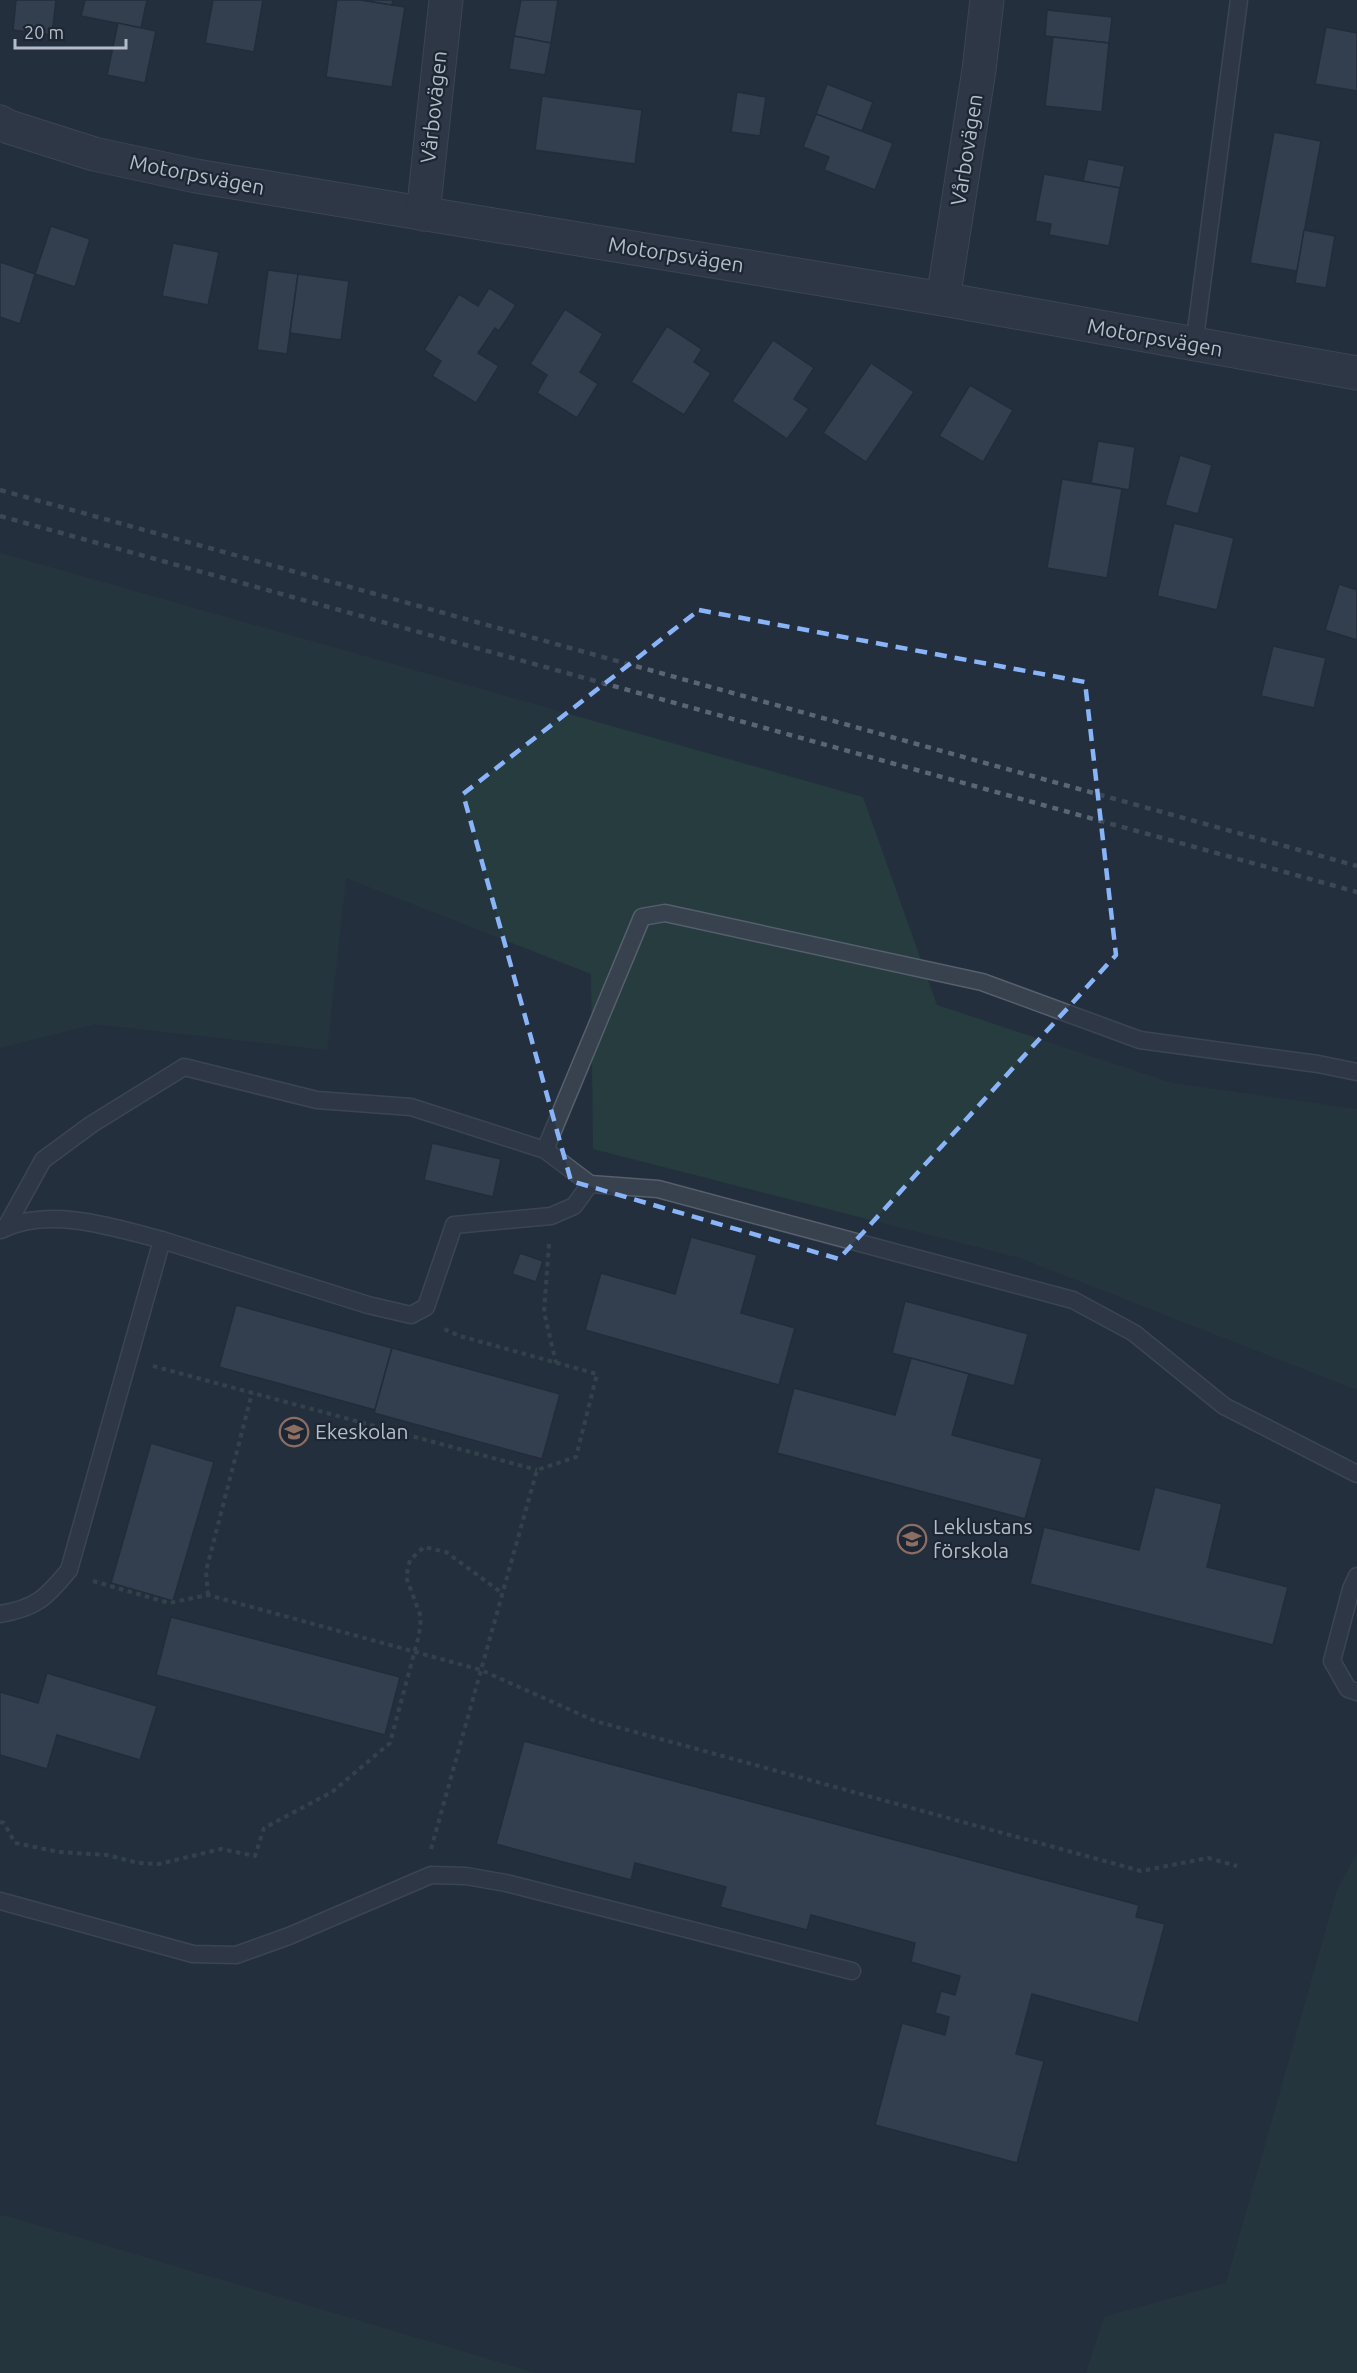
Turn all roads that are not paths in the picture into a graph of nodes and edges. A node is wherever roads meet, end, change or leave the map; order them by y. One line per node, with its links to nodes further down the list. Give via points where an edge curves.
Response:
1 (446, 0): 5 (street, Vårbovägen)
2 (987, 0): 6 (street, Vårbovägen)
3 (1239, 0): 7 (lane)
4 (0, 122): 5 (street, Motorpsvägen, via 94,154 184,174)
5 (423, 214): 6 (street, Motorpsvägen)
6 (943, 299): 7 (street, Motorpsvägen)
7 (1194, 345): 8 (street, Motorpsvägen)
8 (1357, 373)
9 (1357, 1072): 10 (lane, via 1140,1040 982,982 665,913 642,917)
10 (544, 1150): 11 (lane); 12 (lane, via 411,1107 318,1100 184,1067 92,1124 43,1160)
11 (590, 1184): 13 (lane, via 574,1206 551,1216 454,1225 426,1307 411,1315); 14 (lane, via 658,1189 1073,1300 1134,1333 1224,1406)
12 (3, 1229): 13 (lane, via 43,1218 106,1226)
13 (162, 1240): 16 (lane, via 66,1573 52,1592 24,1610)
14 (1357, 1474)
15 (1357, 1576): 17 (lane, via 1332,1661 1348,1689)
16 (0, 1614)
17 (1357, 1692)
18 (0, 1901): 19 (lane, via 193,1954 236,1955 431,1875 466,1876)
19 (852, 1971)

